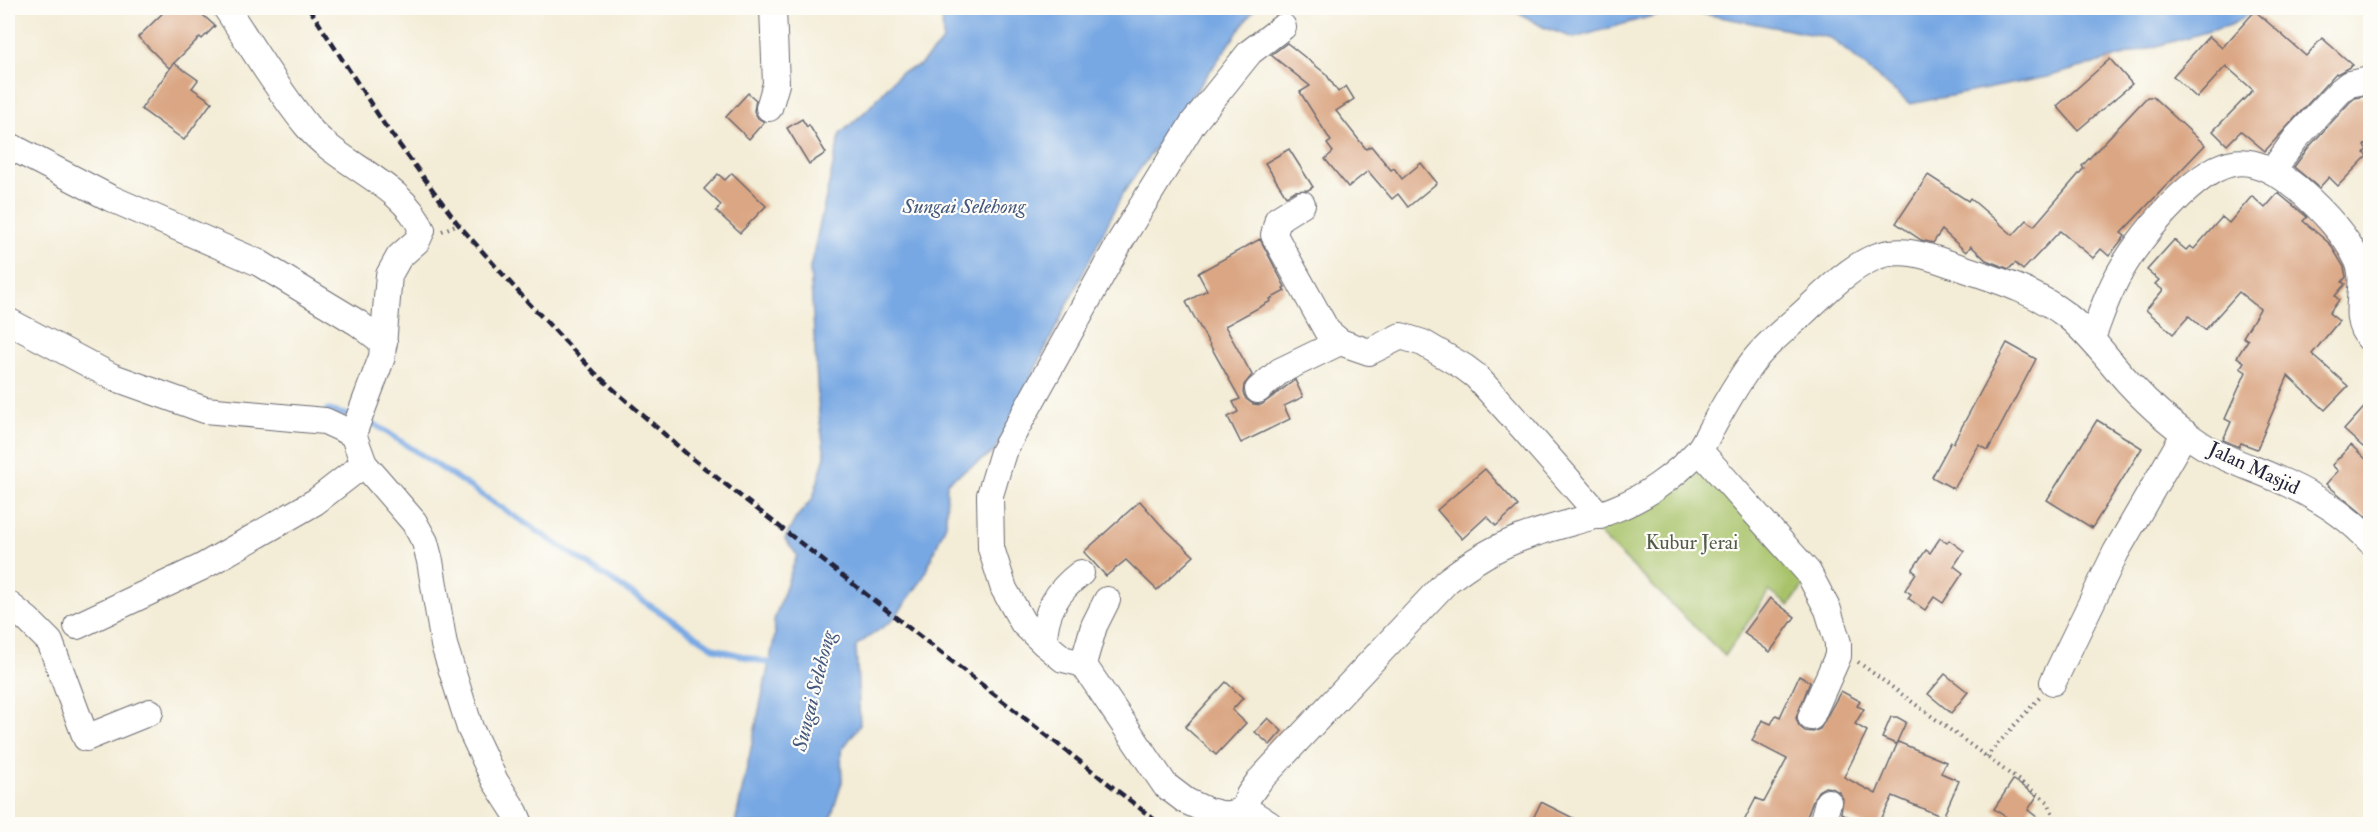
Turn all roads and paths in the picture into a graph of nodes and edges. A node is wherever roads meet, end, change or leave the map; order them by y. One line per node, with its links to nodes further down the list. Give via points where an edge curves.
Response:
1 (226, 8): 13 (street, via 307,127 394,194 419,223 421,235 399,257 389,275)
2 (773, 8): 5 (street, via 776,84)
3 (1283, 27): 25 (street, via 1250,52 1193,123 1121,240 1003,453 990,495 991,548 1004,589 1023,623)
4 (2370, 80): 7 (street, via 2349,84 2340,91 2296,138)
5 (769, 108)
6 (8, 145): 13 (street, via 110,198 260,263)
7 (2273, 170): 10 (street, via 2238,163 2219,166 2198,180 2153,222 2132,250 2109,293); 11 (street, via 2325,215 2351,249 2361,276 2359,317)
8 (1302, 204): 12 (street, via 1278,219 1274,235 1327,331)
9 (8, 321): 15 (street, via 113,377 205,410)
10 (2092, 338): 16 (street, Jalan Masjid, via 2127,381); 17 (street, Jalan Masjid, via 2065,315 2015,286 1929,256 1890,252 1872,258 1839,281 1764,349 1737,385)
11 (2370, 339)
12 (1340, 342): 14 (street, via 1280,371); 19 (street, via 1370,352 1401,336 1412,338 1464,367)
13 (384, 343): 15 (street)
14 (1258, 390)
15 (357, 424): 18 (street)
16 (2186, 433): 20 (street, Jalan Masjid, via 2222,457 2282,481 2325,504 2359,528); 28 (street, via 2116,552)
17 (1699, 450): 19 (street, Jalan Masjid, via 1662,484 1632,504); 26 (street, via 1808,572 1828,610)
18 (364, 464): 24 (street, via 315,502 202,567); 33 (street, via 414,522 425,542 444,645 470,728)
19 (1600, 516): 32 (street, Jalan Masjid, via 1497,547 1447,581 1259,781)
20 (2370, 541)
21 (1081, 573): 25 (street, via 1052,602 1044,627)
22 (1107, 600): 27 (street, via 1094,626)
23 (8, 604): 29 (street, via 50,642 86,738)
24 (76, 626)
25 (1044, 643): 27 (street, via 1064,659)
26 (1839, 648): 30 (street); 31 (path)
27 (1083, 664): 32 (street, via 1165,785 1208,811 1225,815)
28 (2053, 682): 31 (path)
29 (150, 712)
30 (1811, 717)
31 (1986, 757): 35 (path, via 2048,802)
32 (1244, 811): 34 (street)
33 (520, 825)
34 (1269, 825)
35 (2057, 825)

